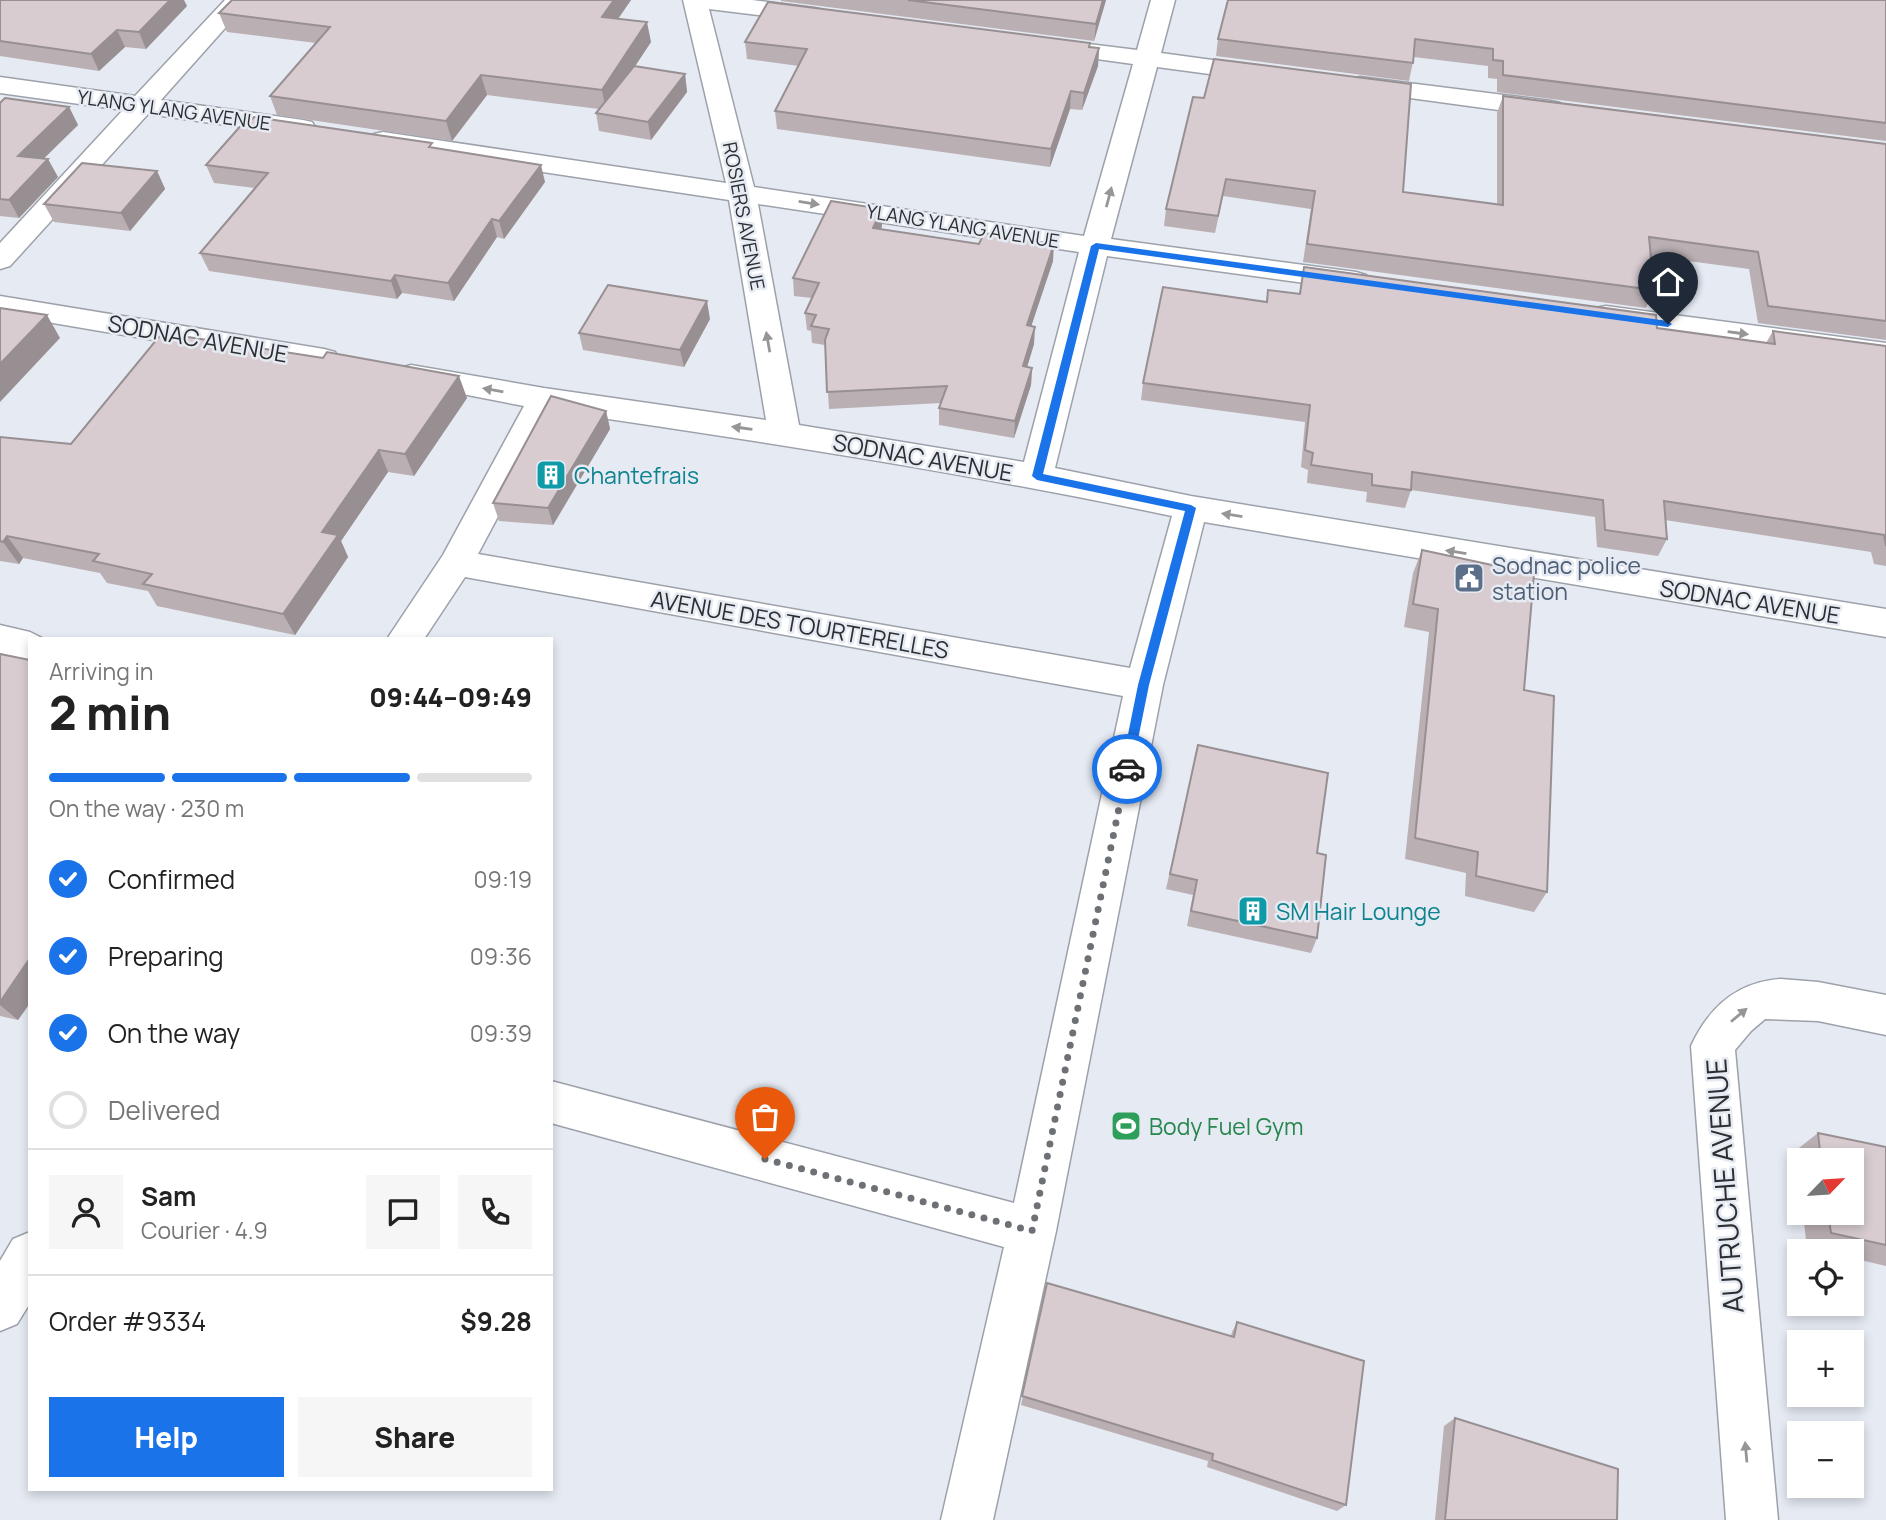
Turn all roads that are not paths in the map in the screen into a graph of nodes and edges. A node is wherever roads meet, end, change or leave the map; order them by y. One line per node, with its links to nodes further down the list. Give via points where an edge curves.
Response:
1 (238, 0): 10 (street)
2 (695, 0): 4 (street); 14 (street, ROSIERS AVENUE)
3 (1163, 0): 6 (street)
4 (832, 18)
5 (1024, 43): 6 (street)
6 (1147, 58): 7 (street); 15 (street, one-way to 6)
7 (1284, 76)
8 (1339, 83): 11 (street)
9 (0, 85): 10 (street, YLANG YLANG AVENUE)
10 (143, 105): 12 (street, YLANG YLANG AVENUE); 16 (street)
11 (1571, 112)
12 (334, 133)
13 (361, 137): 14 (street, YLANG YLANG AVENUE)
14 (742, 193): 15 (street, YLANG YLANG AVENUE, one-way to 15); 22 (street, ROSIERS AVENUE, one-way to 14)
15 (1096, 246): 17 (street, YLANG YLANG AVENUE); 23 (street)
16 (0, 260)
17 (1387, 286)
18 (0, 305): 21 (street, SODNAC AVENUE, one-way to 18)
19 (1581, 312): 20 (street, one-way to 20)
20 (1886, 354)
21 (544, 399): 22 (street, SODNAC AVENUE, one-way to 21); 25 (street)
22 (784, 434): 23 (street, SODNAC AVENUE)
23 (1037, 476): 24 (street, SODNAC AVENUE)
24 (1191, 508): 26 (street, SODNAC AVENUE, one-way to 24); 30 (street)
25 (456, 563): 27 (street); 30 (street, AVENUE DES TOURTERELLES)
26 (1886, 623)
27 (406, 637)
28 (0, 639): 29 (street)
29 (28, 646)
30 (1144, 685): 33 (street)
31 (1886, 1015): 37 (street, AUTRUCHE AVENUE, one-way to 31, via 1713,1046 1726,1026 1754,1002 1798,998)
32 (553, 1103): 33 (street)
33 (1032, 1231): 36 (street)
34 (28, 1259): 35 (street)
35 (0, 1307)
36 (967, 1520)
37 (1752, 1520)

